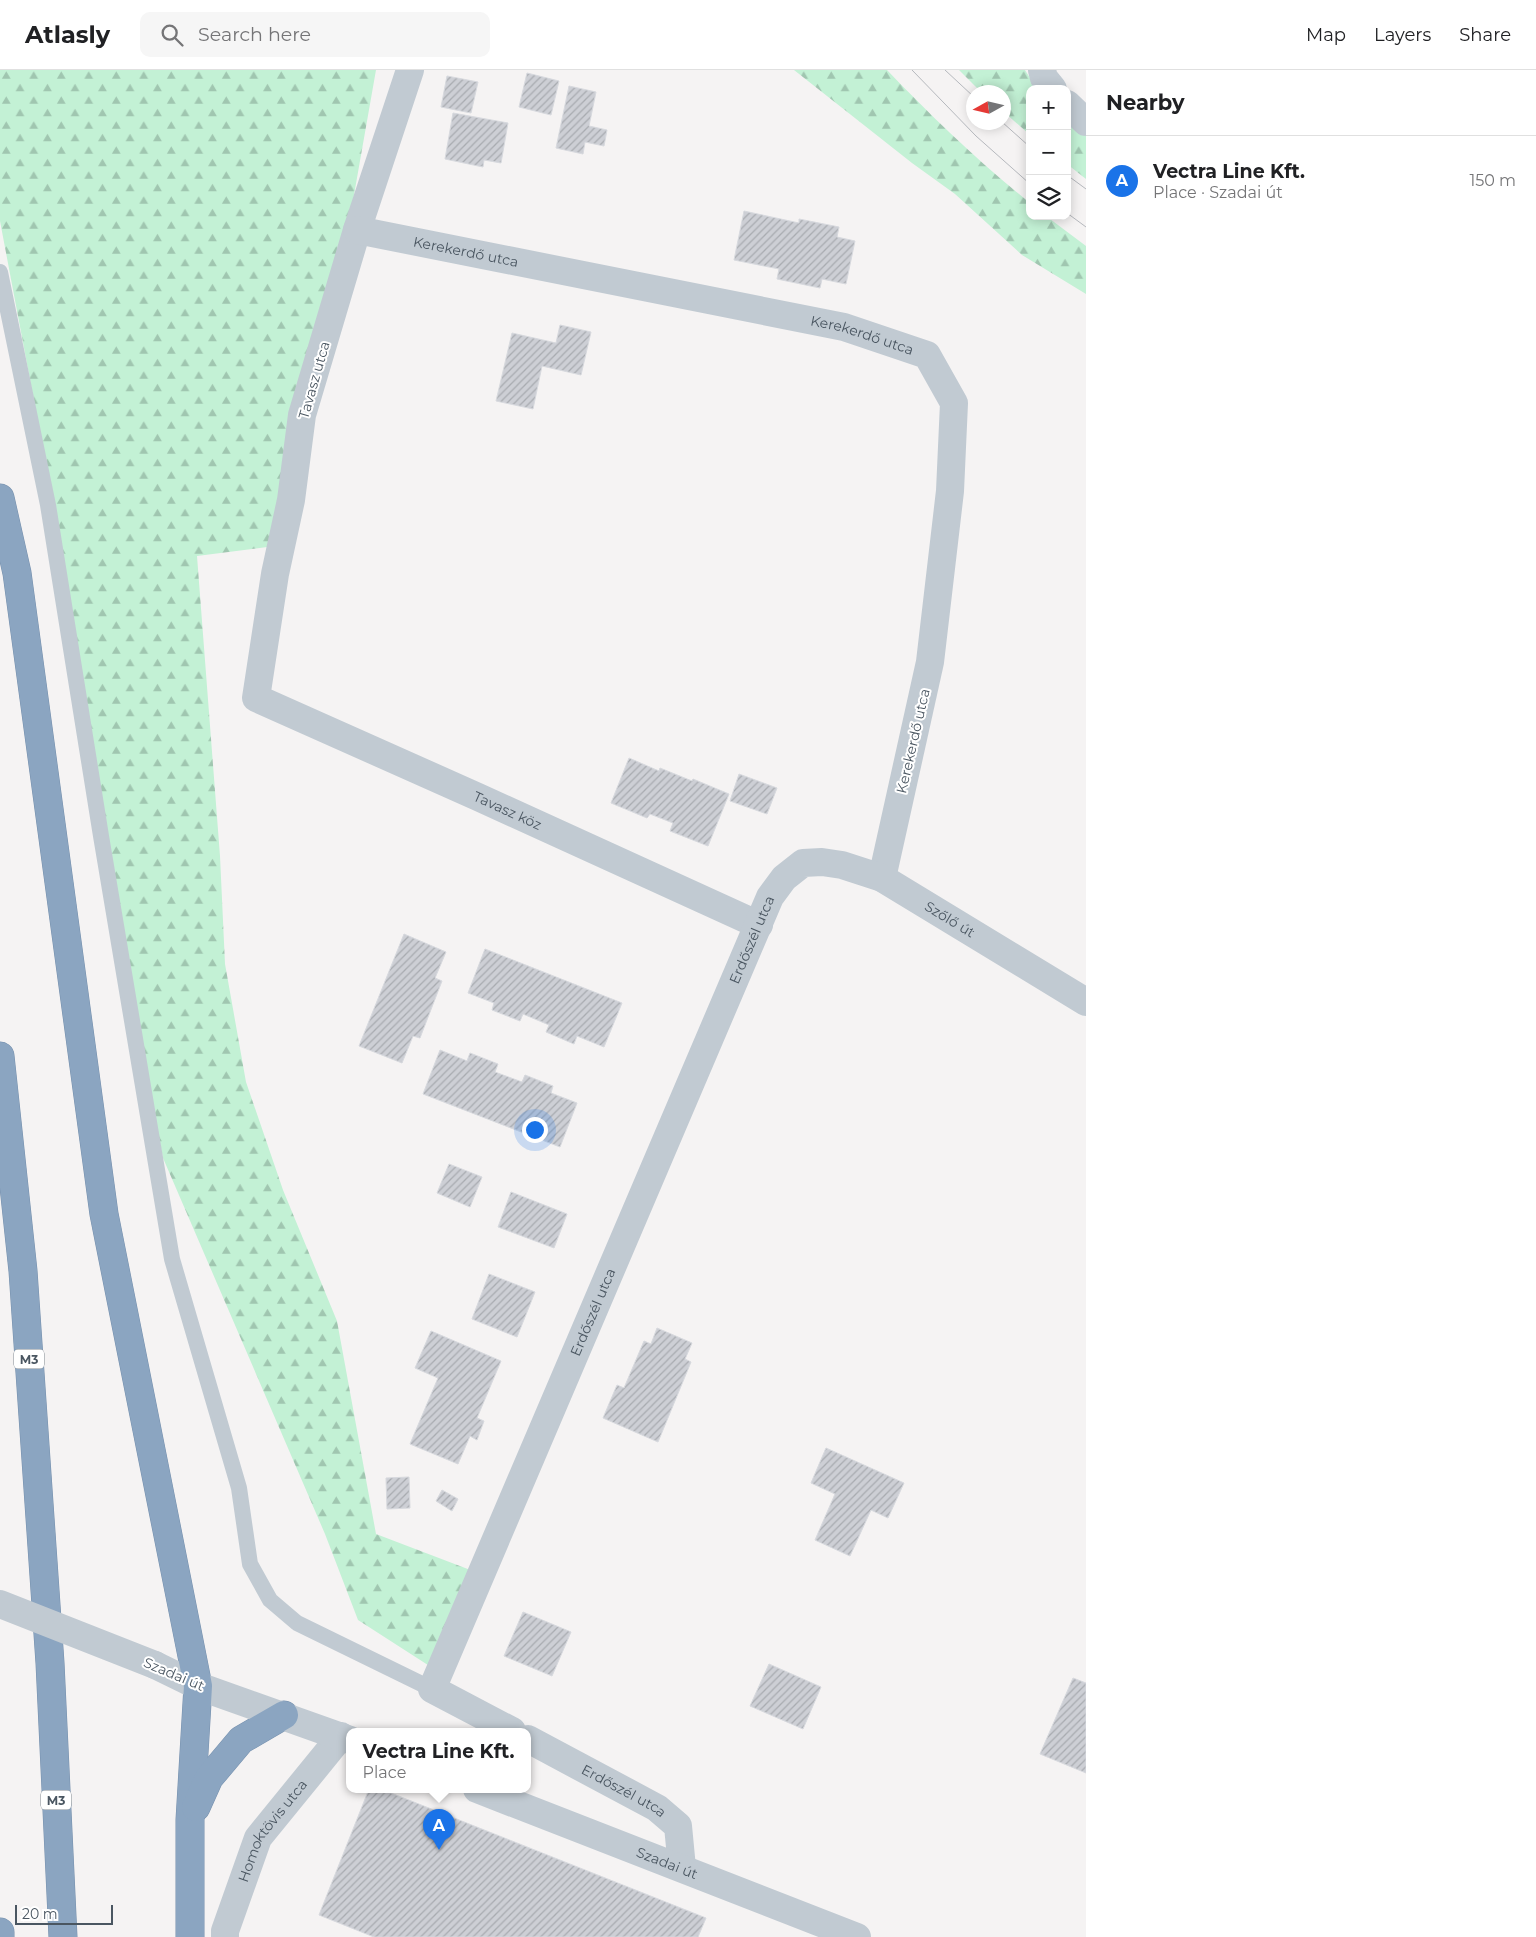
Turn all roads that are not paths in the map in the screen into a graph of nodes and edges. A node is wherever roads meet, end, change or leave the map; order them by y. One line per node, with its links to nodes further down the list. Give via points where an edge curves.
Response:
1 (410, 70): 6 (street, Tavasz utca)
2 (1042, 70): 3 (street)
3 (1050, 85)
4 (1071, 108): 5 (street)
5 (1086, 122)
6 (357, 230): 9 (street, Tavasz utca, via 302,415 291,500 275,574); 11 (street, Kerekerdő utca, via 844,327 927,355 954,403 950,491 930,662)
7 (0, 272): 17 (lane, via 48,505 172,1259 231,1460 250,1564 270,1600 297,1623)
8 (0, 498): 16 (highway, via 17,573 104,1214)
9 (256, 698): 12 (street, Tavasz köz)
10 (804, 864): 11 (street, Szőlő út, via 822,862); 12 (street, Erdőszél utca, via 784,878 770,897)
11 (882, 878): 13 (street, Szőlő út)
12 (759, 925): 17 (street, Erdőszél utca)
13 (1086, 1002)
14 (0, 1056): 27 (highway, M3, via 23,1271 50,1663)
15 (0, 1604): 16 (street, Szadai út, bridge, via 155,1665)
16 (198, 1686): 18 (street, Szadai út); 23 (highway)
17 (432, 1688): 19 (street)
18 (284, 1715): 20 (street, Szadai út); 23 (highway, via 241,1740 209,1778)
19 (506, 1728)
20 (345, 1738): 29 (street, Homoktövis utca, via 258,1838)
21 (531, 1741): 24 (street, Erdőszél utca, via 657,1808 678,1826)
22 (487, 1793): 24 (street, Szadai út)
23 (190, 1820): 28 (highway)
24 (682, 1868): 30 (street, Szadai út)
25 (0, 1932): 26 (highway)
26 (0, 1937)
27 (63, 1937)
28 (190, 1937)
29 (225, 1937)
30 (857, 1937)

